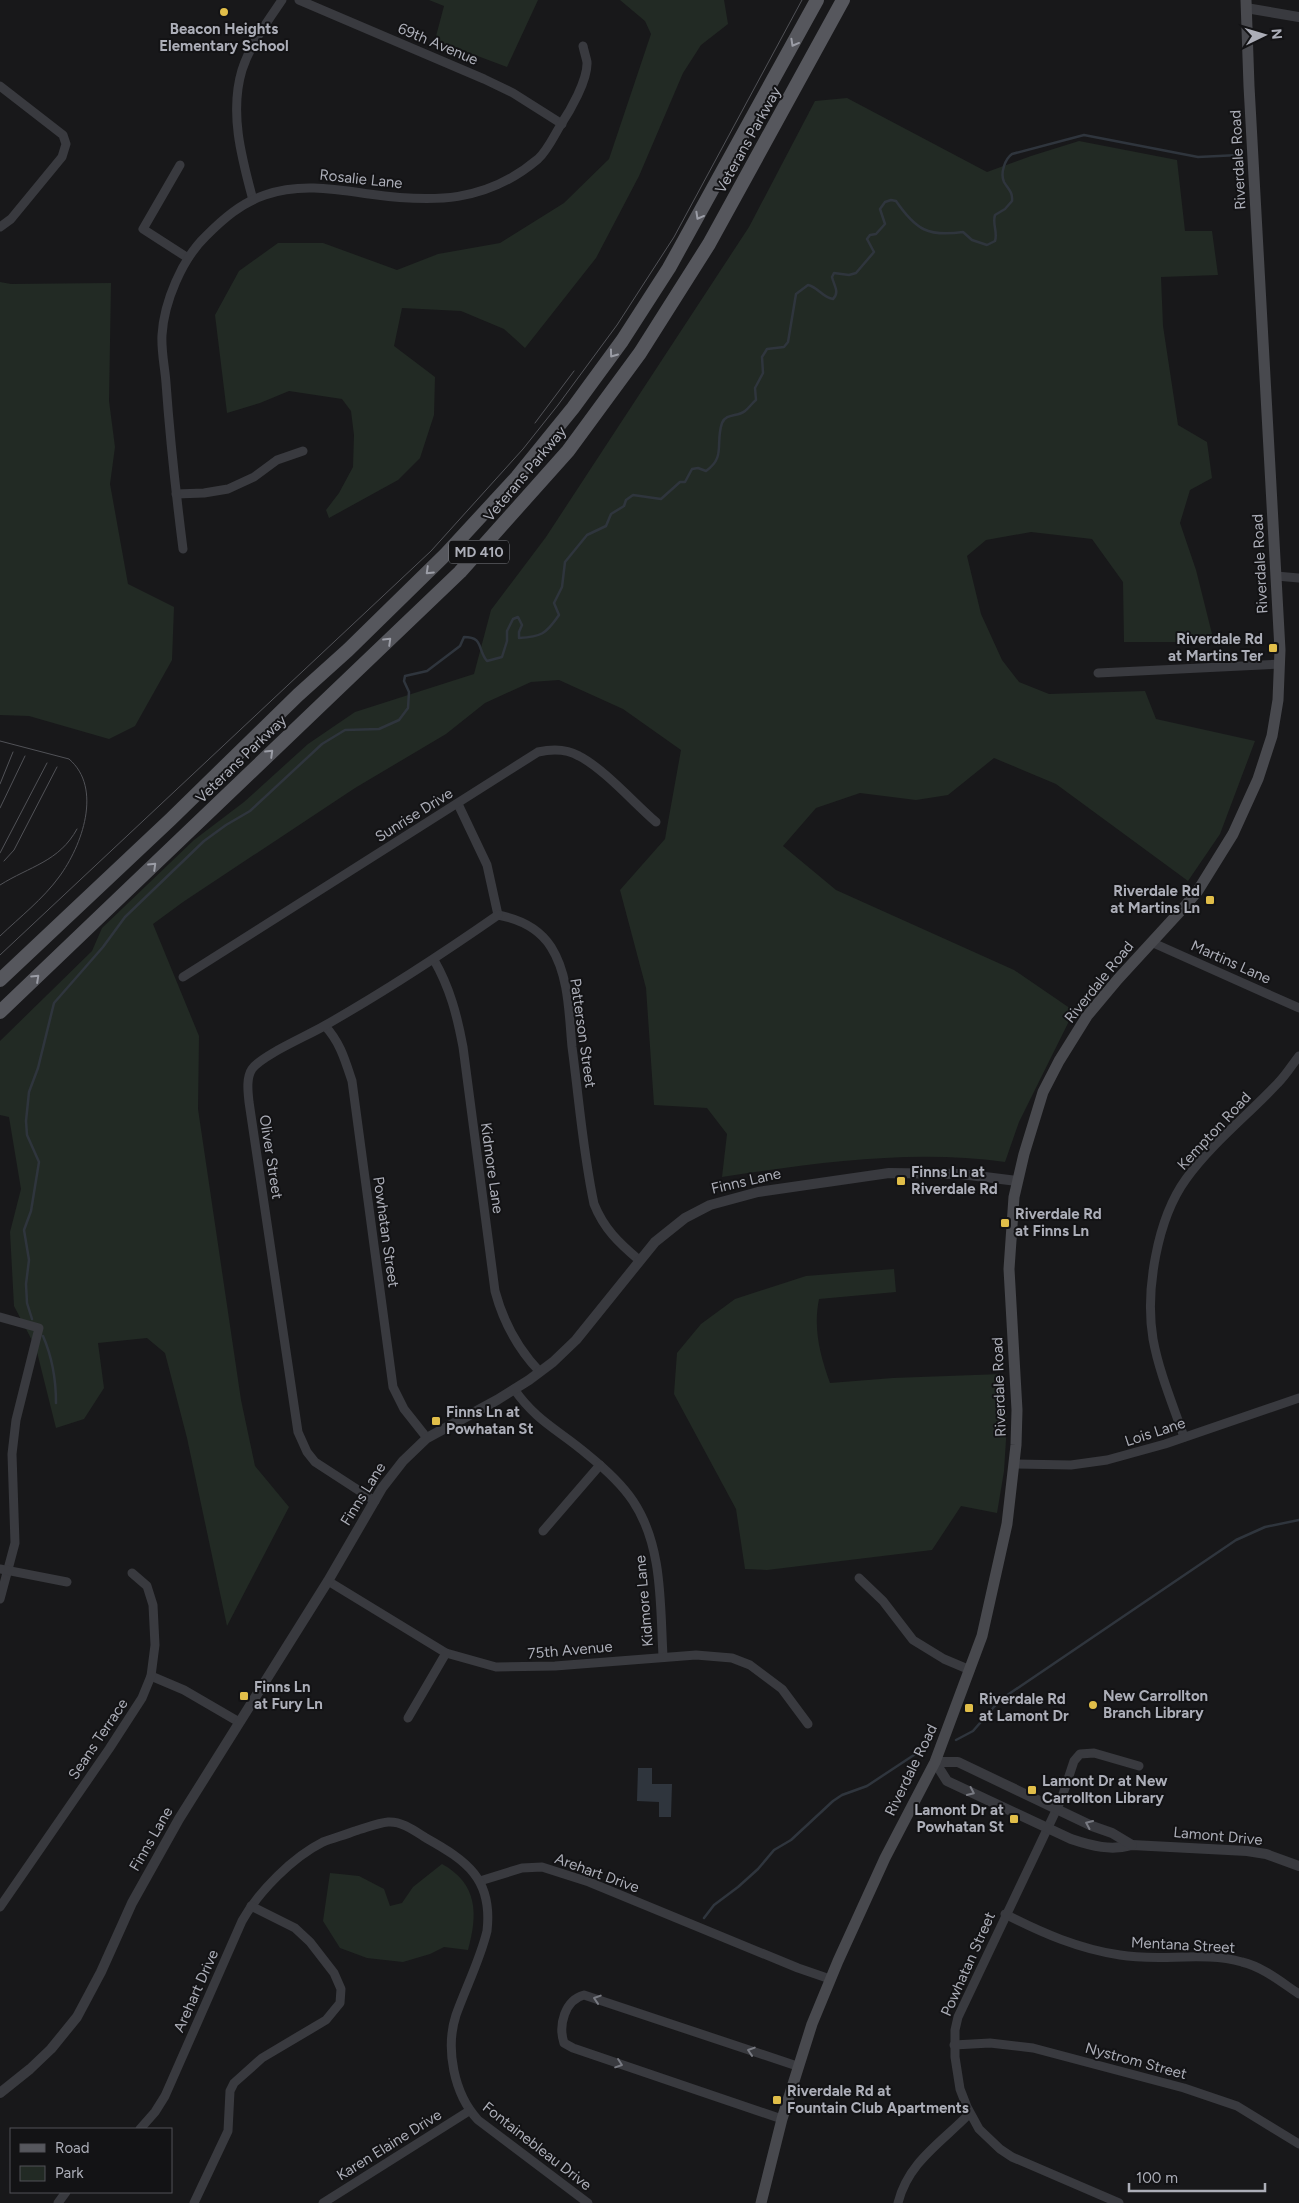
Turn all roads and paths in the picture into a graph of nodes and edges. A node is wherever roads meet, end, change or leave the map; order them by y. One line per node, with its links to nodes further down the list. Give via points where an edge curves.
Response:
1 (282, 0): 11 (street, via 260,32 242,71 236,111)
2 (299, 0): 9 (street, 69th Avenue, via 484,79)
3 (817, 0): 27 (main road, Veterans Parkway / MD 410, one-way to 27, via 692,230 654,292 573,408 517,477 433,568)
4 (842, 0): 29 (main road, Veterans Parkway / MD 410, one-way to 4, via 460,572 568,451 640,353 699,260)
5 (1246, 4): 6 (street); 17 (main road, Riverdale Road)
6 (1299, 17)
7 (583, 46): 9 (street, Rosalie Lane, via 587,63 580,88)
8 (0, 86): 12 (street, via 63,135 66,144 62,157 11,219)
9 (562, 124): 11 (street, Rosalie Lane, via 539,158 506,181 474,194 437,200 320,187 289,189)
10 (180, 165): 13 (street, via 143,229)
11 (252, 200): 13 (street, Rosalie Lane, via 227,216)
12 (0, 227)
13 (188, 258): 15 (street, Rosalie Lane, via 169,300 162,335)
14 (303, 451): 15 (street, via 277,460 254,477 228,488)
15 (176, 494): 16 (street, Rosalie Lane)
16 (183, 549)
17 (1276, 576): 18 (street); 19 (main road, Riverdale Road)
18 (1299, 578)
19 (1280, 664): 20 (street); 24 (main road, Riverdale Road, via 1272,736 1249,802 1234,834 1197,892)
20 (1098, 673)
21 (458, 804): 22 (street, Sunrise Drive, via 532,754 556,750 584,759); 23 (street, via 488,865); 26 (street, Sunrise Drive)
22 (656, 822)
23 (498, 914): 25 (street, Oliver Street); 33 (street, Patterson Street, via 520,920 536,930 556,956 566,994 594,1204 605,1227)
24 (1150, 942): 28 (street, Martins Lane); 32 (main road, Riverdale Road, via 1099,1000 1059,1061 1043,1092)
25 (434, 960): 30 (street, Oliver Street); 35 (street, Kidmore Lane, via 448,987 459,1028 498,1303 525,1355)
26 (183, 977)
27 (0, 980)
28 (1299, 1008)
29 (0, 1012)
30 (325, 1026): 39 (street, Powhatan Street, via 336,1038 352,1081 393,1387 404,1409); 42 (street, Oliver Street, via 253,1067 248,1080 249,1102 298,1432 315,1462)
31 (1299, 1056): 38 (street, Kempton Road, via 1280,1082 1219,1141 1186,1179 1160,1236 1153,1273 1151,1324 1160,1366)
32 (1017, 1181): 33 (street, Finns Lane, via 954,1174 889,1173 744,1194 722,1200 685,1218 664,1233); 40 (main road, Riverdale Road, via 1009,1256 1017,1410)
33 (639, 1260): 35 (street, Finns Lane, via 576,1340)
34 (0, 1317): 44 (street, via 39,1328 13,1439 15,1543)
35 (540, 1372): 36 (street, Finns Lane)
36 (514, 1389): 39 (street, Finns Lane); 41 (street, Kidmore Lane, via 537,1418)
37 (1299, 1398): 38 (street, Lois Lane)
38 (1184, 1436): 40 (street, Lois Lane, via 1093,1463)
39 (427, 1438): 42 (street, Finns Lane, via 393,1473)
40 (1014, 1464): 52 (main road, Riverdale Road, via 997,1573)
41 (600, 1466): 43 (street); 51 (street, Kidmore Lane, via 633,1502 650,1537 658,1578)
42 (375, 1500): 48 (street, Finns Lane)
43 (543, 1531)
44 (4, 1570): 47 (street); 49 (street)
45 (132, 1573): 53 (street, Seans Terrace, via 147,1586 153,1605 156,1645)
46 (859, 1578): 52 (street, via 883,1601 913,1640)
47 (67, 1582)
48 (328, 1582): 50 (street, 75th Avenue); 55 (street, Finns Lane)
49 (0, 1599)
50 (446, 1653): 51 (street, 75th Avenue, via 496,1667 519,1668); 54 (street)
51 (664, 1656): 56 (street, 75th Avenue, via 710,1655 750,1665 782,1689)
52 (970, 1670): 57 (main road, Riverdale Road)
53 (151, 1676): 55 (street, via 184,1690); 65 (street, Seans Terrace, via 142,1698 114,1742)
54 (408, 1718)
55 (239, 1722): 71 (street, Finns Lane, via 162,1848 77,2017 44,2056)
56 (808, 1724)
57 (935, 1762): 59 (street, Lamont Drive, via 958,1762); 60 (street, Lamont Drive, one-way to 60, via 947,1781); 67 (main road, Riverdale Road, via 884,1858)
58 (1139, 1766): 59 (street, Powhatan Street, via 1094,1753 1080,1754 1074,1761)
59 (1057, 1808): 60 (street, Powhatan Street); 61 (street, Lamont Drive, one-way to 59)
60 (1048, 1828): 61 (street, Lamont Drive, via 1090,1846 1121,1848); 66 (street, Powhatan Street)
61 (1132, 1845): 62 (street, Lamont Drive, via 1247,1851)
62 (1299, 1866)
63 (480, 1881): 64 (street, Arehart Drive, via 452,1853 411,1829 388,1822 315,1847 282,1873); 67 (street, Arehart Drive, via 531,1866 556,1871); 72 (street, Fontainebleau Drive, via 488,1910 487,1931 456,2015 452,2038 458,2086)
64 (251, 1906): 75 (street, Arehart Drive, via 170,2086); 77 (street, via 294,1928 310,1942 334,1973 341,1989 340,2003 326,2020 262,2058 234,2083 230,2092 228,2131)
65 (0, 1907)
66 (1005, 1914): 68 (street, Mentana Street, via 1060,1940 1120,1956 1199,1957 1243,1962); 69 (street, Powhatan Street, via 960,2011)
67 (830, 1979): 70 (main road, Riverdale Road)
68 (1299, 1994)
69 (954, 2045): 73 (street, Powhatan Street, via 960,2089); 76 (street, Nystrom Street, via 990,2043 1033,2048 1184,2088 1237,2106)
70 (797, 2066): 74 (main road, Riverdale Road); 74 (street, one-way to 74, via 584,1995 574,1998 568,2005 560,2032 564,2043 573,2048)
71 (0, 2093)
72 (469, 2110): 78 (street, Karen Elaine Drive); 79 (street, Fontainebleau Drive, via 491,2131)
73 (969, 2114): 81 (street, via 912,2169); 82 (street, Powhatan Street, via 987,2136 1012,2157)
74 (782, 2120): 80 (main road, Riverdale Road)
75 (141, 2128)
76 (1299, 2144)
77 (194, 2203)
78 (323, 2203)
79 (588, 2203)
80 (761, 2203)
81 (898, 2203)
82 (1119, 2203)

